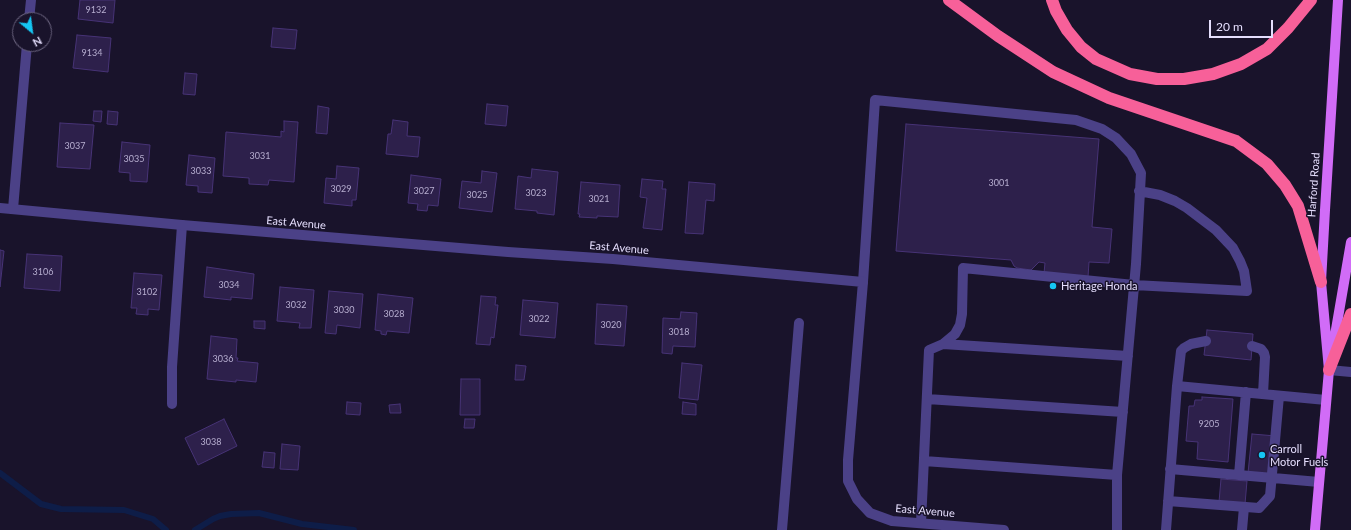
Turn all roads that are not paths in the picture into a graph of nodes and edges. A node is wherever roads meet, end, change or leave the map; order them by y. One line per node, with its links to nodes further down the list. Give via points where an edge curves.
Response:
1 (31, 0): 6 (street)
2 (949, 0): 14 (highway, via 1053,72 1109,98 1236,141 1267,164 1285,185 1298,206)
3 (1052, 0): 4 (highway, via 1067,30 1081,47 1096,59 1130,74 1157,79 1184,79 1213,74 1241,64 1267,49)
4 (1310, 0)
5 (1338, 0): 14 (main road, Harford Road)
6 (30, 12)
7 (26, 52): 10 (street)
8 (1139, 191): 13 (street, via 1141,173 1131,154 1116,138 1076,120 875,100); 15 (street); 15 (street, via 1175,201 1216,230 1233,248 1240,261 1247,291)
9 (0, 208): 10 (street, East Avenue)
10 (13, 209): 11 (street, East Avenue)
11 (182, 225): 13 (street, East Avenue, via 613,259); 30 (street, via 172,368)
12 (1351, 242): 22 (main road, Harford Road)
13 (863, 282): 40 (street, East Avenue, via 848,481 857,499 870,513 892,521)
14 (1321, 282): 22 (main road, Harford Road)
15 (1134, 285): 19 (street, via 963,268 960,325 955,334); 21 (street)
16 (1351, 314): 22 (highway)
17 (798, 323): 41 (street)
18 (1206, 341): 24 (street, via 1191,344 1181,351)
19 (943, 344): 21 (street); 28 (street, via 929,350)
20 (1252, 346): 26 (street, via 1264,353)
21 (1128, 356): 31 (street)
22 (1329, 370): 23 (street); 29 (main road, Harford Road)
23 (1351, 372)
24 (1178, 386): 25 (street); 33 (street)
25 (1246, 392): 26 (street); 35 (street)
26 (1263, 394): 27 (street)
27 (1279, 396): 29 (street); 36 (street)
28 (927, 399): 31 (street); 32 (street)
29 (1326, 400): 37 (main road, Harford Road)
30 (172, 404)
31 (1123, 412): 34 (street)
32 (924, 461): 34 (street); 40 (street)
33 (1170, 468): 35 (street); 38 (street)
34 (1117, 474): 43 (street)
35 (1239, 475): 36 (street)
36 (1272, 478): 37 (street); 39 (street, via 1270,496 1259,508)
37 (1319, 482): 46 (main road, Harford Road)
38 (1168, 501): 39 (street); 44 (street)
39 (1244, 507): 45 (street)
40 (921, 524): 42 (street, East Avenue)
41 (782, 530)
42 (1004, 530)
43 (1117, 530)
44 (1166, 530)
45 (1242, 530)
46 (1315, 530)

